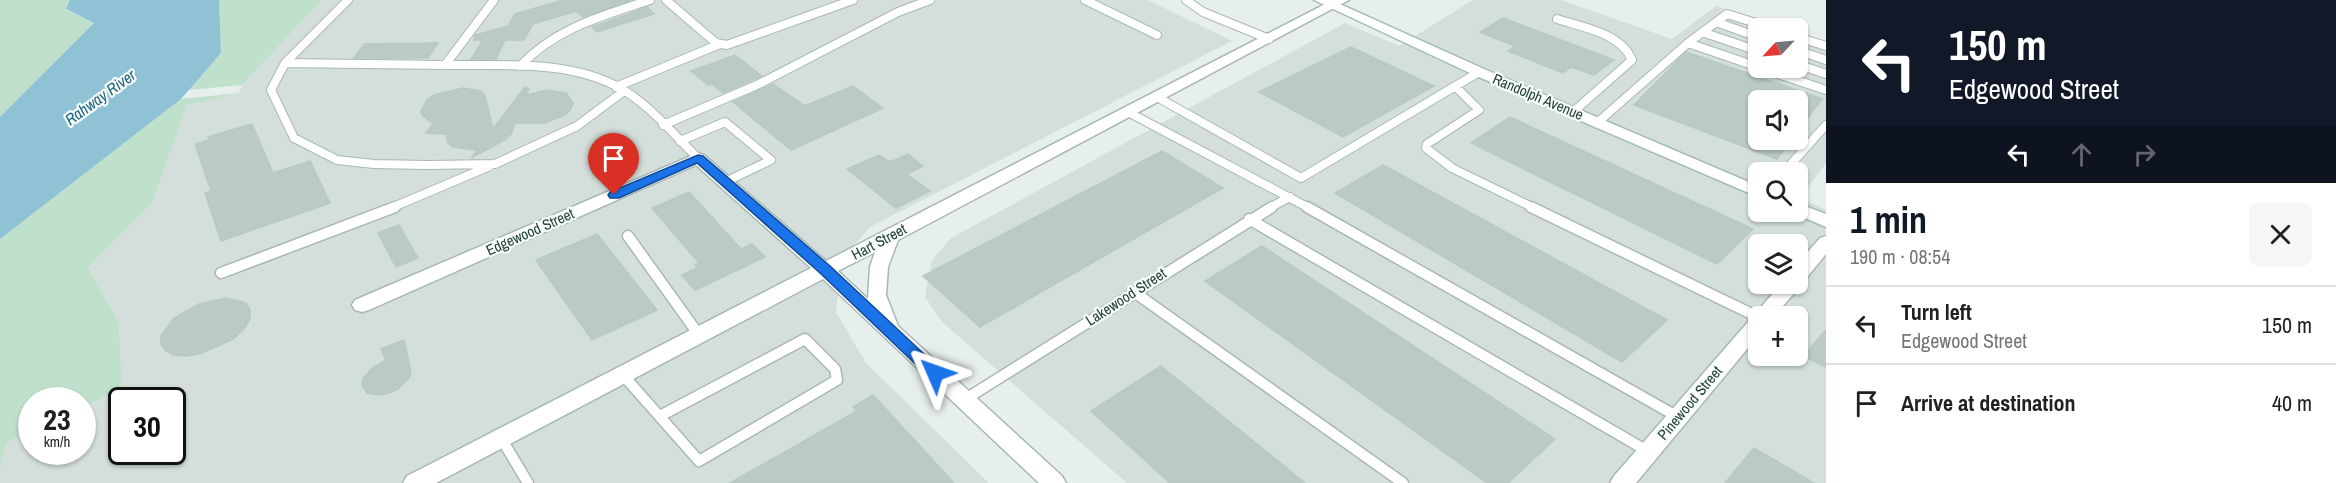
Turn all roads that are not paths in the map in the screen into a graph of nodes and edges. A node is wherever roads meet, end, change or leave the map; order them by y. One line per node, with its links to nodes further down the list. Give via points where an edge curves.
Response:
1 (348, 0): 24 (lane)
2 (494, 0): 26 (lane)
3 (650, 0): 27 (lane, via 561,32 533,49)
4 (666, 0): 19 (lane)
5 (853, 0): 19 (lane, via 732,45)
6 (930, 0): 39 (lane, via 898,12 757,85)
7 (1085, 0): 15 (lane)
8 (1186, 0): 16 (lane, via 1203,12)
9 (1332, 2): 16 (street, Hart Street); 29 (street, Randolph Avenue)
10 (1557, 19): 37 (lane, via 1612,39 1625,47 1632,60)
11 (1748, 21): 12 (lane, via 1727,14)
12 (1716, 22): 13 (lane); 14 (lane)
13 (1702, 32): 18 (lane); 21 (lane)
14 (1748, 33)
15 (1157, 35)
16 (1269, 39): 35 (street, Hart Street)
17 (1808, 40): 20 (lane)
18 (1688, 43): 25 (lane); 38 (lane)
19 (720, 44): 33 (lane)
20 (1826, 46)
21 (1748, 48)
22 (1808, 54): 23 (lane)
23 (1826, 60)
24 (285, 63): 26 (lane); 44 (lane, via 271,90 294,138 337,160)
25 (1748, 63)
26 (445, 65): 27 (lane)
27 (520, 66): 33 (lane, via 573,72)
28 (1808, 68): 30 (lane)
29 (1479, 72): 32 (lane); 37 (street, Randolph Avenue)
30 (1826, 74)
31 (1790, 78): 34 (lane)
32 (1456, 87): 35 (lane, via 1301,178); 61 (lane, via 1479,110 1427,144 1434,156)
33 (620, 89): 39 (lane); 44 (lane, via 577,126)
34 (1826, 90)
35 (1157, 97): 36 (street, Hart Street)
36 (1128, 112): 47 (lane); 52 (street, Hart Street)
37 (1573, 112): 38 (street, Randolph Avenue)
38 (1597, 123): 46 (street, Randolph Avenue)
39 (663, 125): 41 (lane)
40 (1826, 125): 43 (lane)
41 (680, 141): 42 (lane); 45 (lane, via 725,122 771,160)
42 (698, 158): 45 (street); 59 (street, Edgewood Street)
43 (1793, 162)
44 (495, 164): 56 (lane, via 416,199)
45 (725, 182): 55 (street)
46 (1748, 188)
47 (1290, 196): 49 (lane, Lakewood Street); 68 (lane)
48 (1808, 213): 50 (street)
49 (1249, 219): 57 (lane, Lakewood Street); 70 (lane)
50 (1826, 221)
51 (628, 236): 63 (lane)
52 (890, 236): 55 (street, Hart Street); 62 (street, via 879,267 876,295)
53 (1826, 242): 54 (street)
54 (1808, 263)
55 (825, 270): 62 (street); 63 (street, Hart Street)
56 (221, 273)
57 (1134, 292): 66 (lane, Lakewood Street); 74 (lane)
58 (1782, 294): 60 (street)
59 (362, 305)
60 (1772, 306)
61 (1748, 312)
62 (890, 331): 66 (street)
63 (699, 335): 65 (street, Hart Street)
64 (1748, 335): 68 (street, Pinewood Street)
65 (623, 375): 67 (lane); 69 (street, Hart Street)
66 (964, 400): 73 (street)
67 (660, 416): 67 (lane, via 699,460 837,380 835,369 805,339)
68 (1678, 417): 70 (street, Pinewood Street)
69 (501, 438): 71 (street, Hart Street); 72 (lane)
70 (1649, 452): 75 (street, Pinewood Street)
71 (414, 483)
72 (528, 483)
73 (1054, 483)
74 (1403, 483)
75 (1622, 483)

